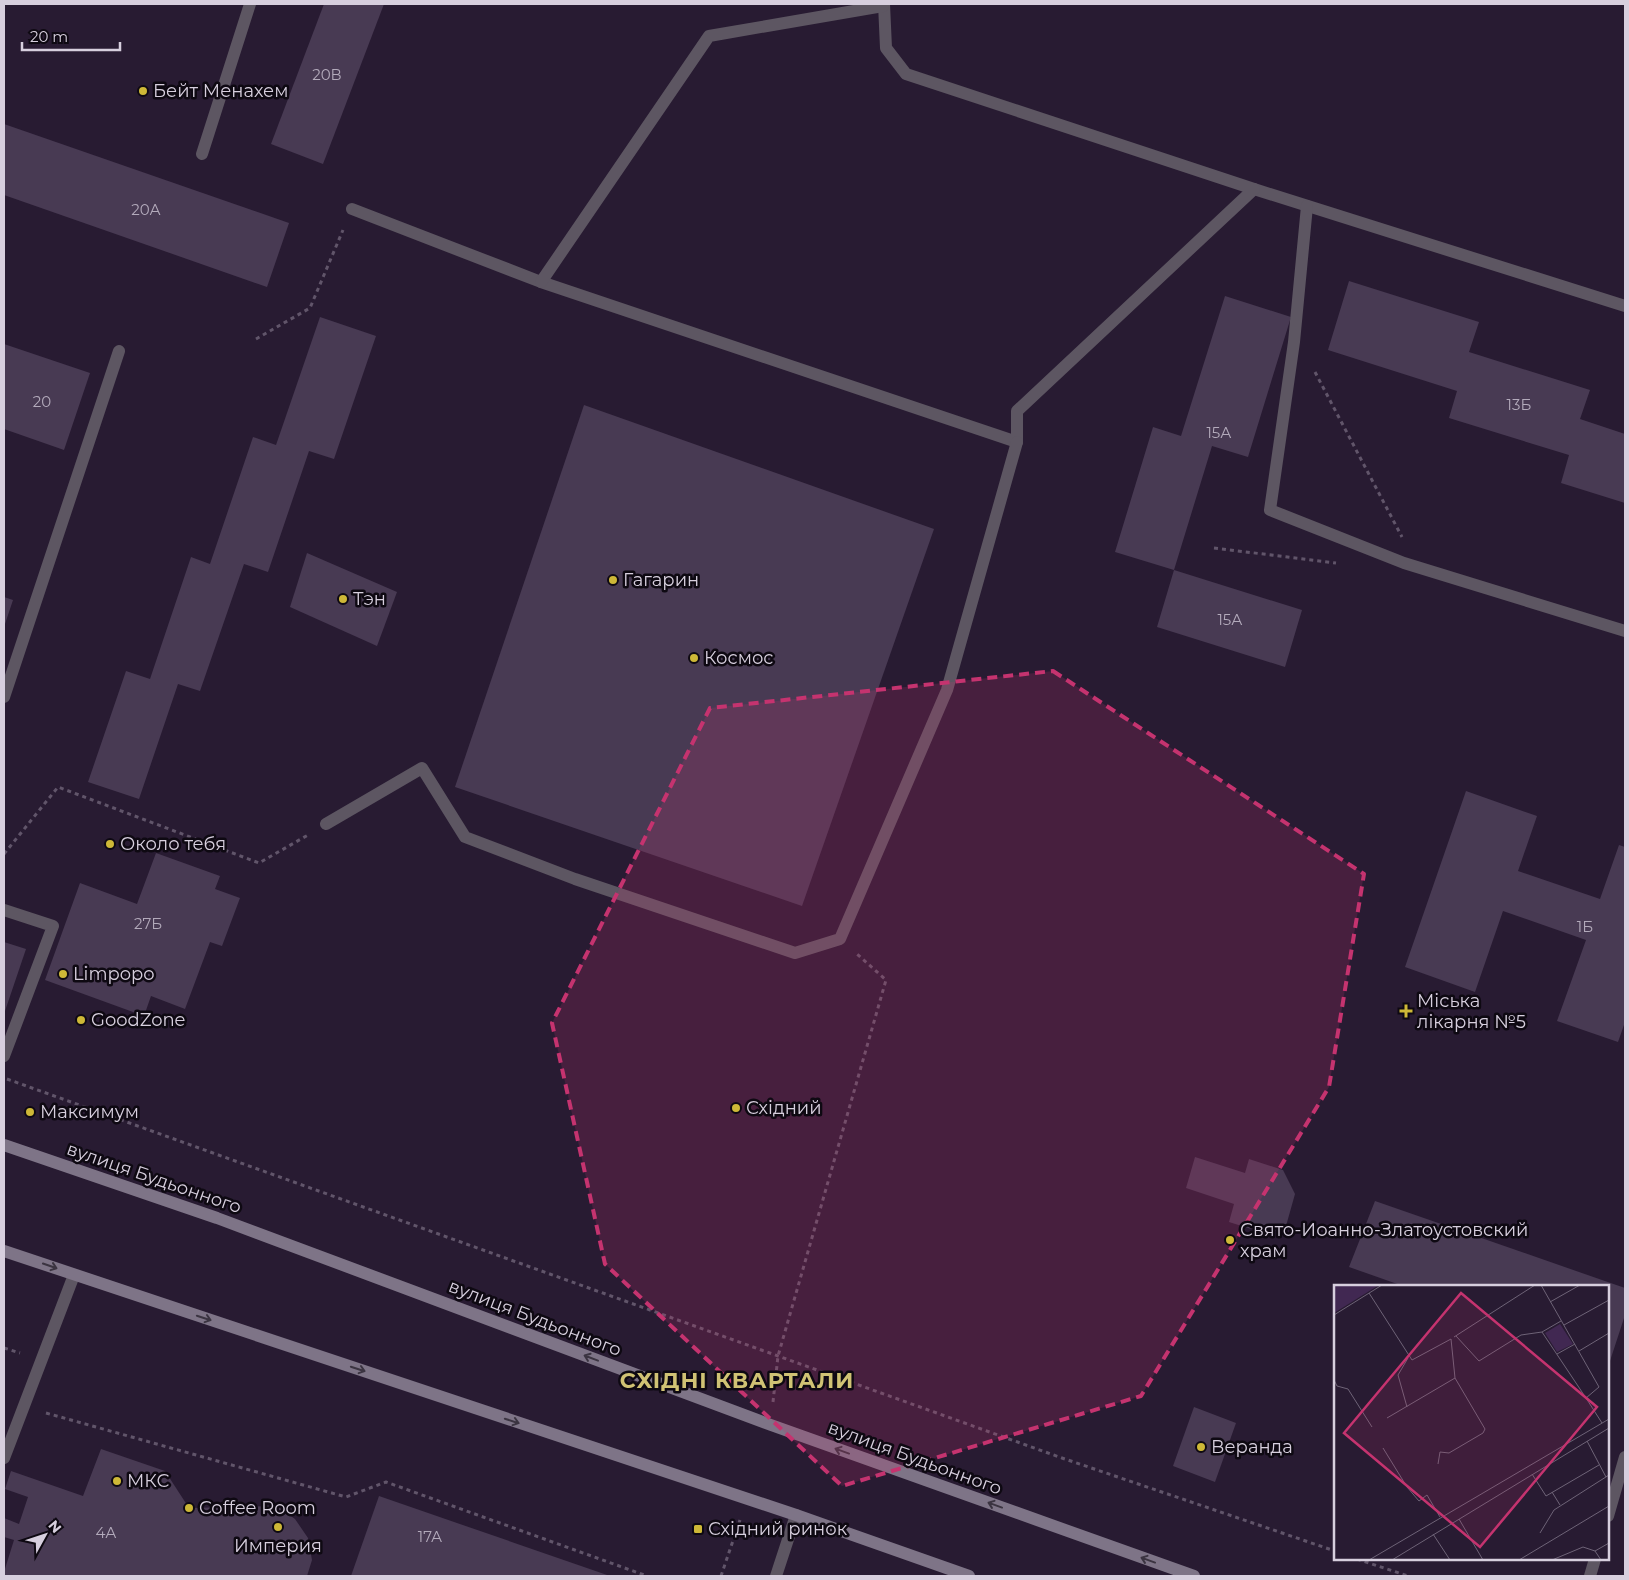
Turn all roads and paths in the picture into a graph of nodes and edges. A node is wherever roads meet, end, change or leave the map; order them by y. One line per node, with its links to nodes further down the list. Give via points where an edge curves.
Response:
1 (250, 4): 3 (lane)
2 (884, 5): 4 (lane, via 886,48 906,74); 7 (lane, via 709,36)
3 (202, 154)
4 (1254, 189): 5 (lane); 12 (lane, via 1017,411)
5 (1308, 206): 8 (lane); 16 (lane, via 1294,342 1270,510 1404,563)
6 (352, 208): 7 (lane); 9 (path, via 310,308)
7 (541, 282): 12 (lane)
8 (1625, 306)
9 (256, 339)
10 (119, 351): 17 (lane)
11 (1314, 371): 13 (path)
12 (1017, 442): 21 (lane, via 947,690)
13 (1402, 538)
14 (1214, 548): 15 (path)
15 (1342, 564)
16 (1625, 631)
17 (4, 697)
18 (326, 824): 19 (path, via 260,863 58,787); 21 (lane, via 422,768 465,837 575,879 795,953)
19 (4, 854)
20 (4, 910): 22 (lane, via 53,926)
21 (840, 938): 27 (path, via 886,980)
22 (4, 1056)
23 (4, 1078): 27 (path)
24 (4, 1145): 29 (main road, вулиця Будьонного, one-way to 24, via 217,1218)
25 (4, 1251): 26 (main road, one-way to 26)
26 (74, 1275): 28 (lane); 32 (main road, one-way to 32)
27 (778, 1356): 29 (path); 35 (path)
28 (24, 1407): 31 (lane); 38 (path, via 346,1497 386,1482)
29 (771, 1425): 42 (main road, вулиця Будьонного, one-way to 29)
30 (1625, 1457): 33 (lane)
31 (4, 1458)
32 (747, 1499): 34 (main road); 39 (path)
33 (1609, 1513)
34 (796, 1515): 40 (lane); 41 (main road)
35 (1334, 1552)
36 (1360, 1560): 43 (path)
37 (1595, 1560): 44 (lane)
38 (647, 1576)
39 (722, 1576)
40 (776, 1576)
41 (969, 1576)
42 (1194, 1576)
43 (1408, 1576)
44 (1590, 1576)

